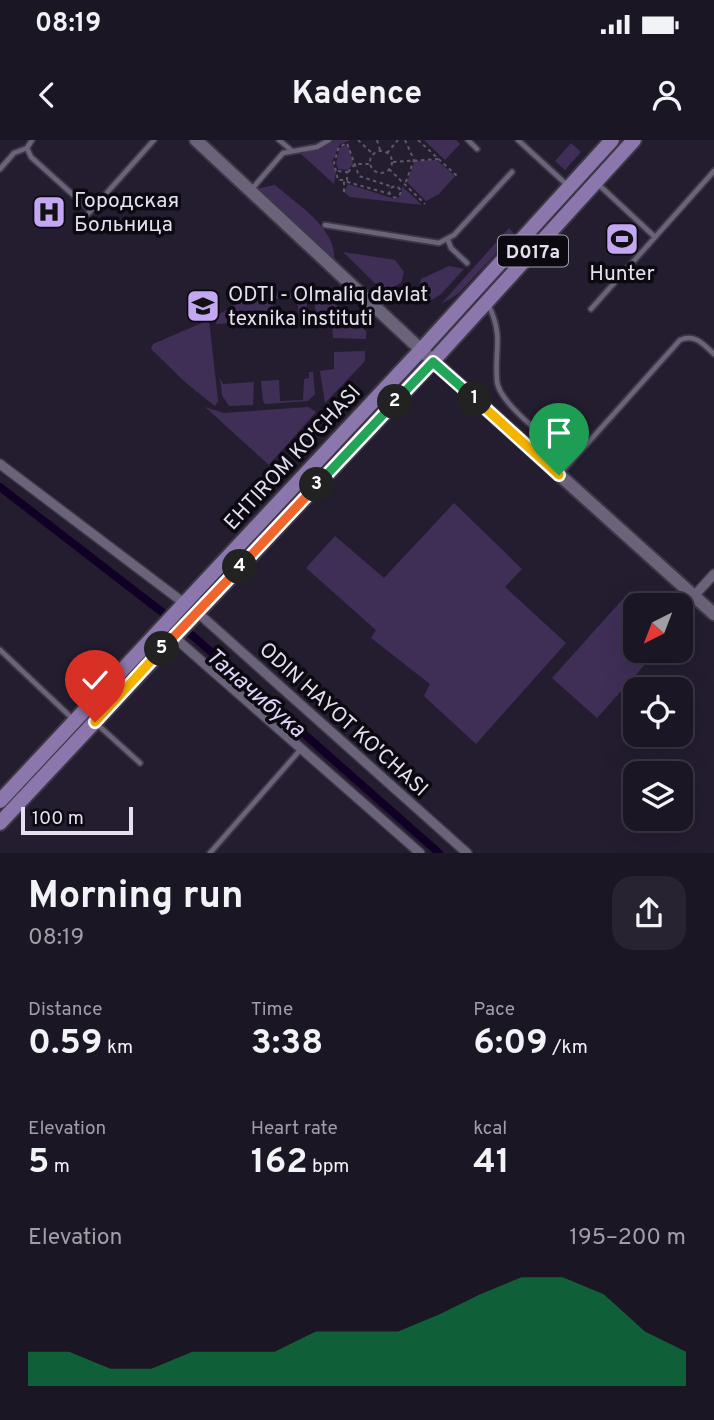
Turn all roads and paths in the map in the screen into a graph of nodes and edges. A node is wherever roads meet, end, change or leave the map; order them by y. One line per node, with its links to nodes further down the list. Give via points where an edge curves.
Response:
1 (32, 140): 17 (lane)
2 (154, 140): 49 (lane)
3 (196, 140): 45 (main road)
4 (279, 140): 19 (lane)
5 (329, 140): 19 (lane)
6 (353, 140): 16 (path)
7 (358, 140): 22 (path)
8 (377, 140): 20 (path)
9 (398, 140): 21 (path)
10 (405, 140): 24 (path)
11 (418, 140): 23 (path)
12 (468, 140): 18 (lane)
13 (518, 140): 43 (lane)
14 (612, 140): 43 (main road, EHTIROM KO'CHASI / D017a)
15 (634, 140): 38 (main road, EHTIROM KO'CHASI / D017a)
16 (349, 144): 26 (path); 30 (path, via 341,145 336,153)
17 (27, 148): 28 (lane, via 14,153); 49 (lane, via 31,157)
18 (477, 149)
19 (291, 151): 45 (lane, via 283,153)
20 (381, 151): 21 (path); 22 (path)
21 (387, 153): 25 (path)
22 (373, 155): 27 (path)
23 (439, 159): 24 (path); 35 (path)
24 (414, 160): 25 (path); 40 (path)
25 (391, 162): 29 (path)
26 (355, 164): 27 (path); 33 (path); 39 (path, via 362,179)
27 (370, 164): 34 (path)
28 (0, 169)
29 (389, 169): 34 (path); 40 (path)
30 (338, 171): 33 (path); 36 (path)
31 (714, 171): 52 (lane)
32 (512, 172): 53 (lane)
33 (347, 173): 37 (path)
34 (381, 173): 39 (path)
35 (457, 176)
36 (338, 180): 37 (path); 41 (path)
37 (344, 181): 46 (path); 47 (path)
38 (596, 182): 52 (lane); 55 (main road, EHTIROM KO'CHASI / D017a)
39 (381, 184): 42 (path)
40 (404, 184): 44 (path); 48 (path)
41 (335, 185)
42 (393, 187): 44 (path); 47 (path)
43 (569, 187): 57 (main road, EHTIROM KO'CHASI / D017a)
44 (398, 188): 47 (path, via 399,197)
45 (251, 191): 57 (main road)
46 (344, 191)
47 (390, 194)
48 (425, 204)
49 (90, 211): 50 (lane)
50 (79, 224)
51 (325, 225): 53 (lane, via 439,243)
52 (655, 237): 56 (lane)
53 (448, 240): 54 (lane)
54 (467, 264)
55 (487, 302): 59 (main road, EHTIROM KO'CHASI / D017a); 60 (lane, via 498,327 496,380 502,398)
56 (591, 309)
57 (421, 350): 59 (main road); 67 (main road, EHTIROM KO'CHASI / D017a)
58 (714, 354): 62 (lane, via 692,337 680,340)
59 (433, 362): 61 (main road); 68 (main road, EHTIROM KO'CHASI / D017a)
60 (544, 435): 61 (lane); 62 (lane)
61 (531, 450): 64 (main road)
62 (572, 460): 64 (lane)
63 (0, 464): 67 (street)
64 (559, 475): 66 (main road)
65 (714, 574): 66 (street)
66 (694, 596): 69 (main road)
67 (182, 605): 72 (main road, EHTIROM KO'CHASI / D017a)
68 (197, 612): 70 (main road, EHTIROM KO'CHASI / D017a); 80 (street, ODIN HAYOT KO'CHASI)
69 (714, 614)
70 (174, 637): 73 (main road, EHTIROM KO'CHASI / D017a); 74 (street)
71 (0, 650): 72 (lane)
72 (75, 720): 76 (main road, EHTIROM KO'CHASI / D017a)
73 (95, 722): 75 (lane); 77 (main road, EHTIROM KO'CHASI / D017a)
74 (301, 749): 78 (lane); 79 (street)
75 (141, 763)
76 (0, 801)
77 (0, 823)
78 (210, 853)
79 (420, 853)
80 (467, 853)

